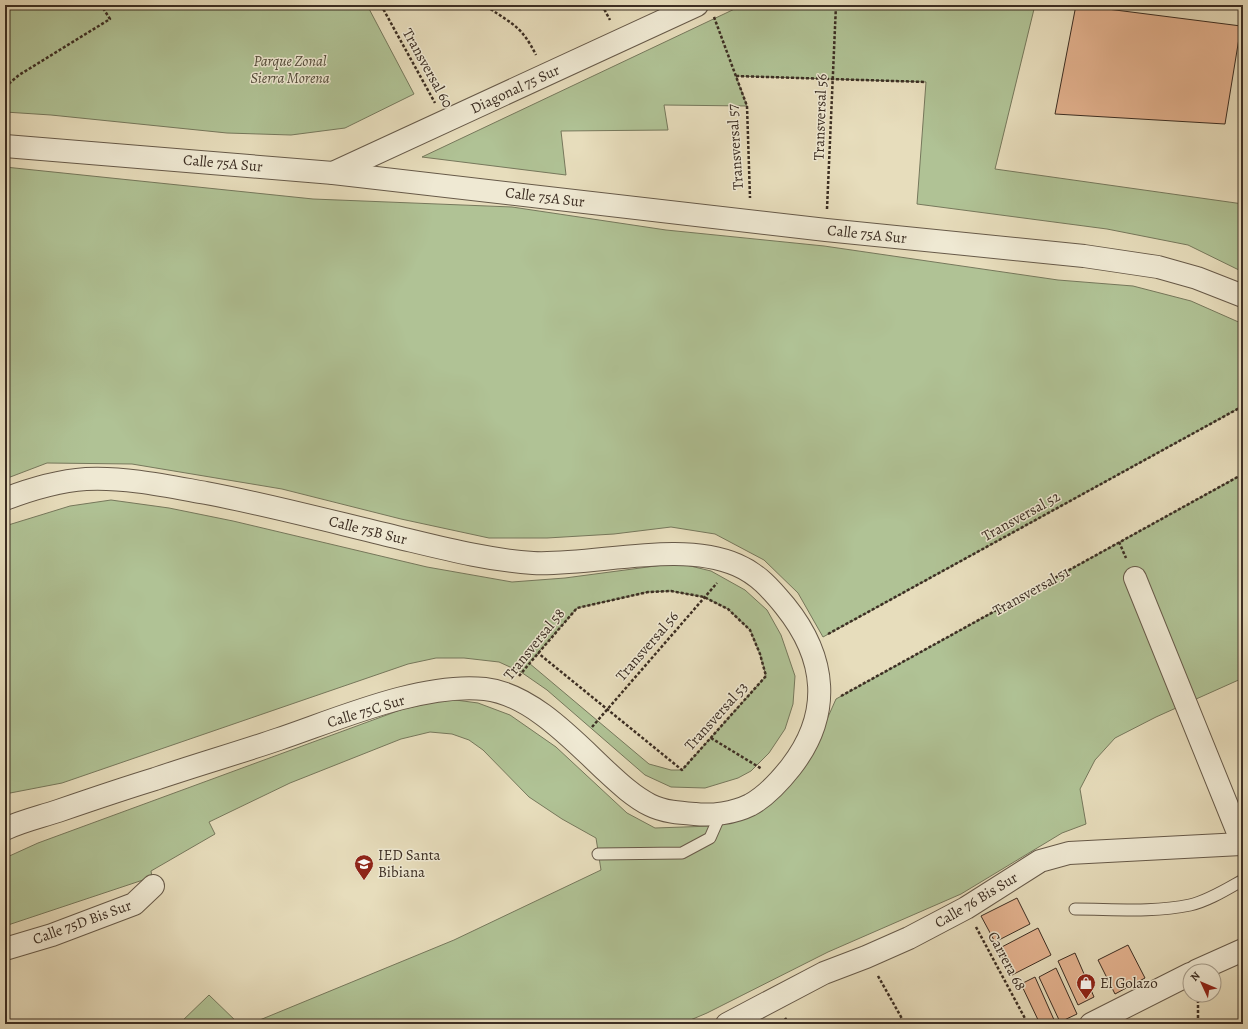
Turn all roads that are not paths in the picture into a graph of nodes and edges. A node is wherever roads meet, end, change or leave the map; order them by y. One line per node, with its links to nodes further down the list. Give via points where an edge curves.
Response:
1 (704, 9): 3 (street, Diagonal 75 Sur, via 545,75)
2 (5, 146): 3 (street, Calle 75A Sur)
3 (333, 173): 4 (street, Calle 75A Sur, via 826,230 1084,256 1158,267 1197,278)
4 (1243, 296)
5 (5, 499): 7 (street, Calle 75B Sur, via 58,483 88,479 132,481 244,500 452,551 492,558 538,563 692,555 710,556 734,563 756,574 774,593 790,613 809,645 818,672 820,709 805,748 780,780 750,805)
6 (1135, 578): 9 (street)
7 (711, 814): 8 (street, Calle 75C Sur, via 663,811 644,803 528,704 508,693 457,688 388,703); 10 (lane, via 710,838 682,853)
8 (7, 827)
9 (1242, 844): 18 (street, Calle 76 Bis Sur, via 1069,853 1040,861 966,908 909,938 824,973)
10 (598, 854)
11 (1243, 880): 13 (lane, via 1191,905 1163,908)
12 (153, 886): 14 (street, Calle 75D Bis Sur, via 134,904 52,935)
13 (1075, 909)
14 (5, 949)
15 (1242, 950): 16 (street)
16 (1214, 963)
17 (1182, 978): 19 (street)
18 (727, 1024)
19 (1091, 1024)

